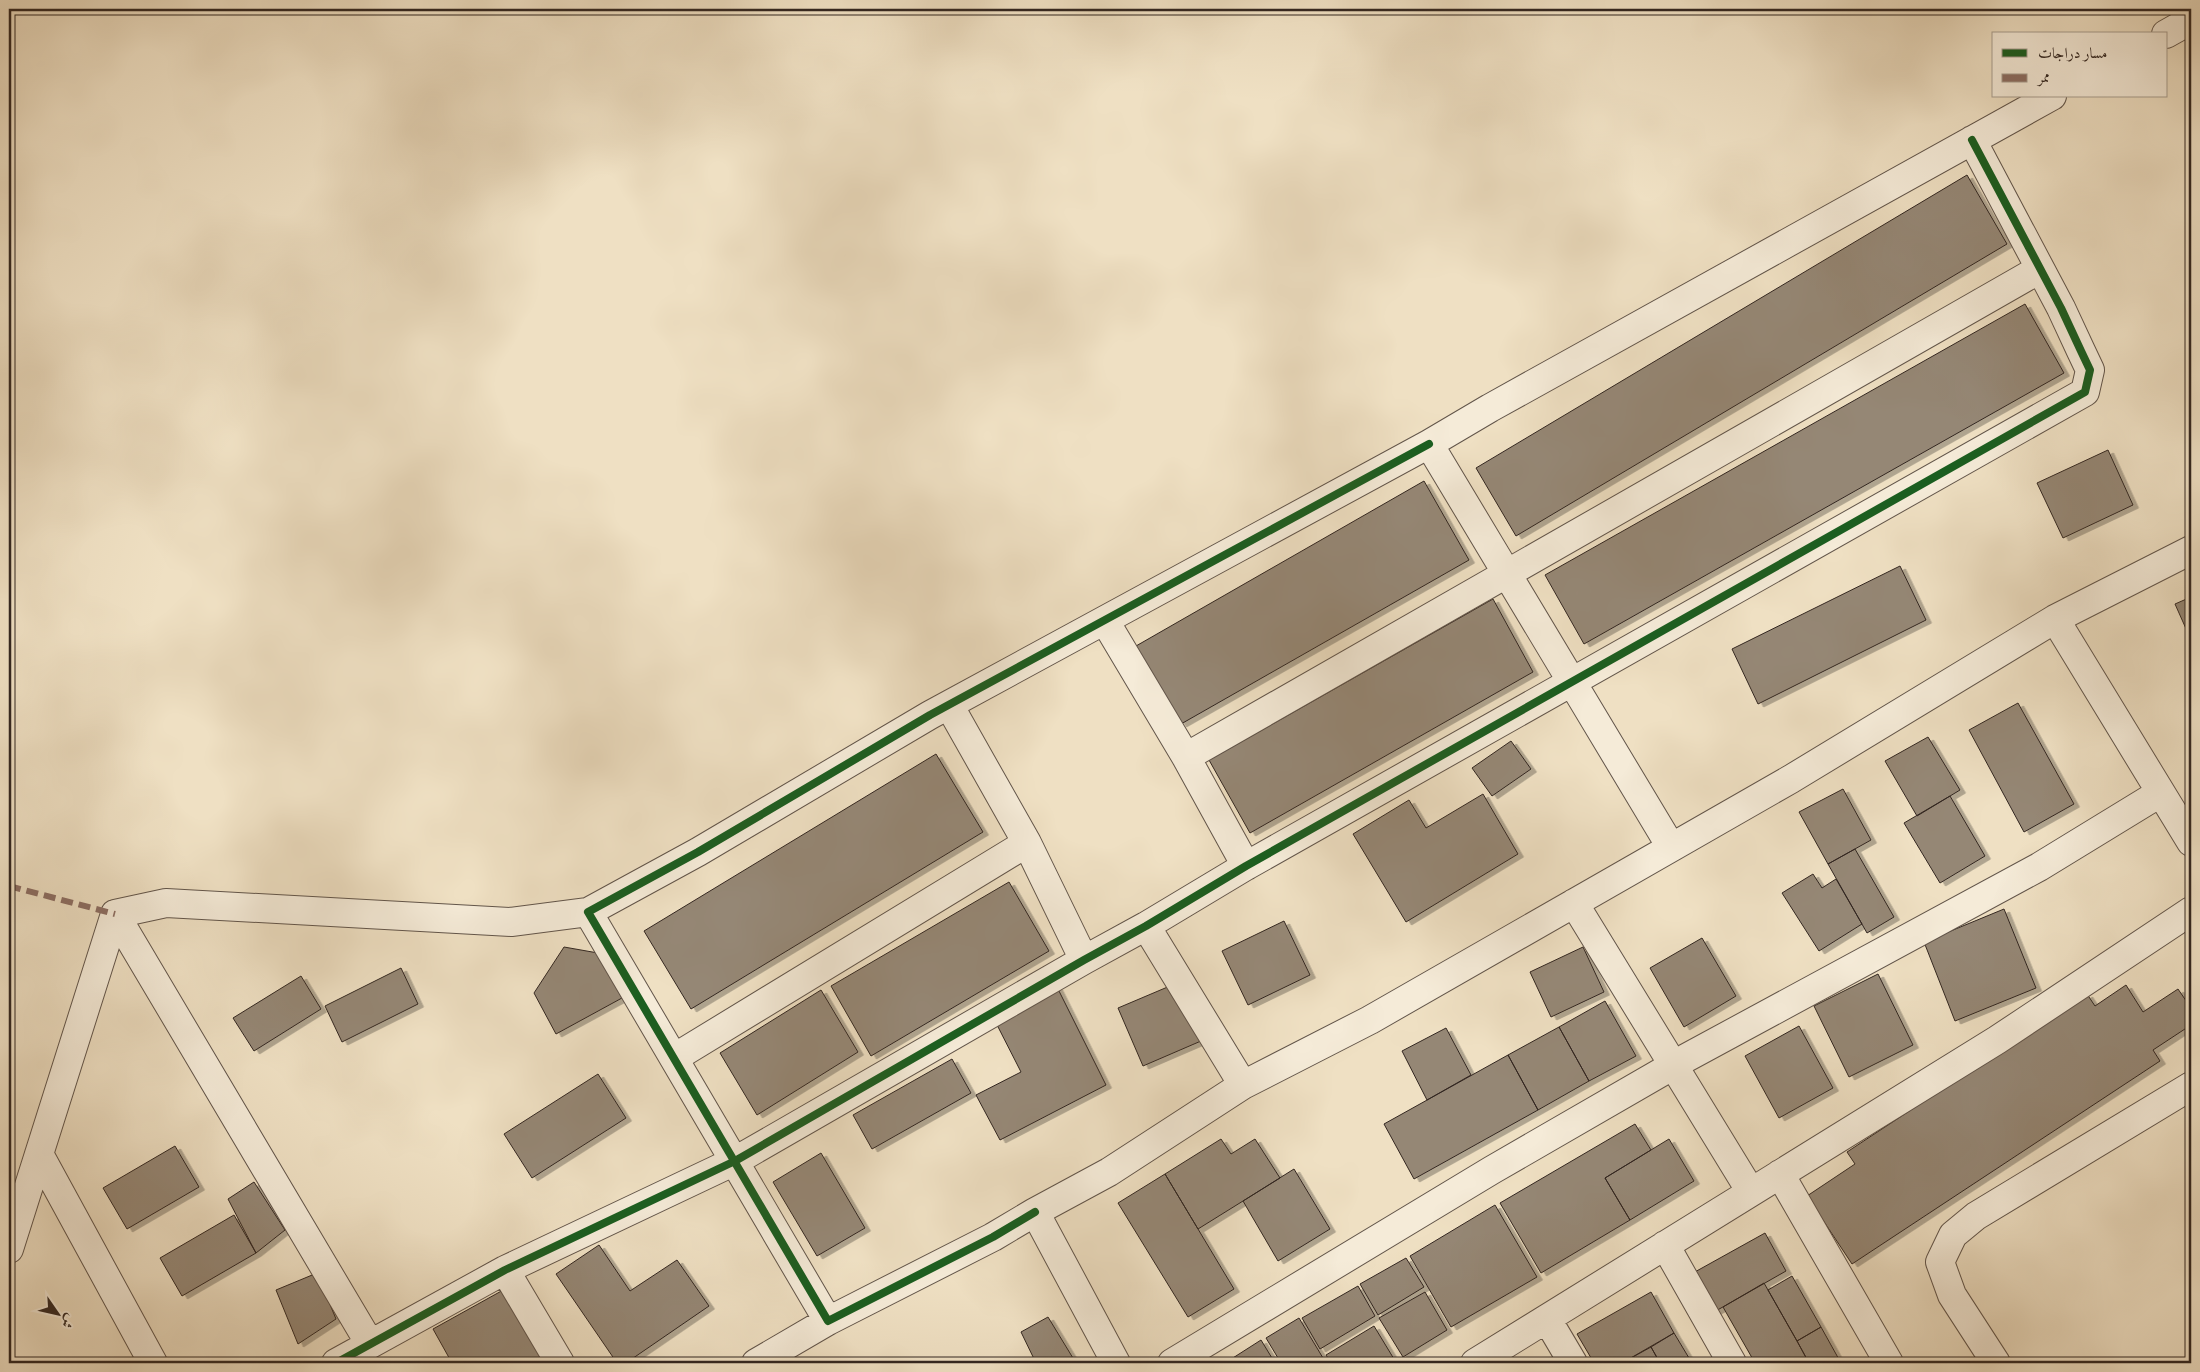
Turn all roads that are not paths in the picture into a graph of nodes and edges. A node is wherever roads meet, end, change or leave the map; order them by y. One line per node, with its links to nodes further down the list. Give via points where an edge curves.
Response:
1 (2191, 20): 2 (street)
2 (2168, 33)
3 (2048, 98): 4 (street)
4 (1972, 140): 5 (street); 6 (street)
5 (2040, 269): 8 (street); 11 (street, via 2090,370 2085,392)
6 (1429, 444): 8 (street); 10 (street)
7 (2191, 550): 9 (street)
8 (1508, 574): 11 (street); 13 (street)
9 (2055, 619): 14 (street); 17 (street, via 1791,779)
10 (1104, 620): 12 (street); 13 (street)
11 (1573, 682): 17 (street); 18 (street)
12 (949, 705): 16 (street); 21 (street, via 698,852)
13 (1186, 757): 18 (street)
14 (2160, 793): 15 (street); 26 (street, via 2039,867)
15 (2191, 842)
16 (1027, 843): 24 (street); 25 (street)
17 (1671, 847): 19 (street)
18 (1246, 866): 23 (street)
19 (1574, 903): 26 (street); 27 (street, via 1370,1020)
20 (2191, 911): 31 (street, via 1997,1040)
21 (588, 912): 22 (street, via 511,922 166,902); 25 (street)
22 (115, 914): 29 (street); 39 (street)
23 (1146, 926): 24 (street); 27 (street)
24 (1084, 960): 30 (street)
25 (674, 1058): 30 (street)
26 (1673, 1065): 32 (street); 45 (street)
27 (1243, 1085): 33 (street, via 1109,1172)
28 (2191, 1086): 50 (street, via 1976,1216 1953,1235 1940,1262 1952,1295)
29 (39, 1154): 35 (street); 40 (street)
30 (735, 1161): 36 (street); 38 (street)
31 (1780, 1174): 32 (street); 49 (street)
32 (1751, 1192): 34 (street)
33 (1035, 1212): 38 (street, via 994,1237); 44 (street)
34 (1665, 1245): 37 (street); 48 (street)
35 (9, 1249)
36 (505, 1270): 39 (street); 42 (street)
37 (1547, 1318): 46 (street); 47 (street)
38 (828, 1321): 43 (street)
39 (370, 1344): 41 (street)
40 (153, 1363)
41 (336, 1363)
42 (560, 1363)
43 (756, 1363)
44 (1116, 1363)
45 (1172, 1363)
46 (1475, 1363)
47 (1573, 1363)
48 (1732, 1363)
49 (1889, 1363)
50 (1996, 1363)

